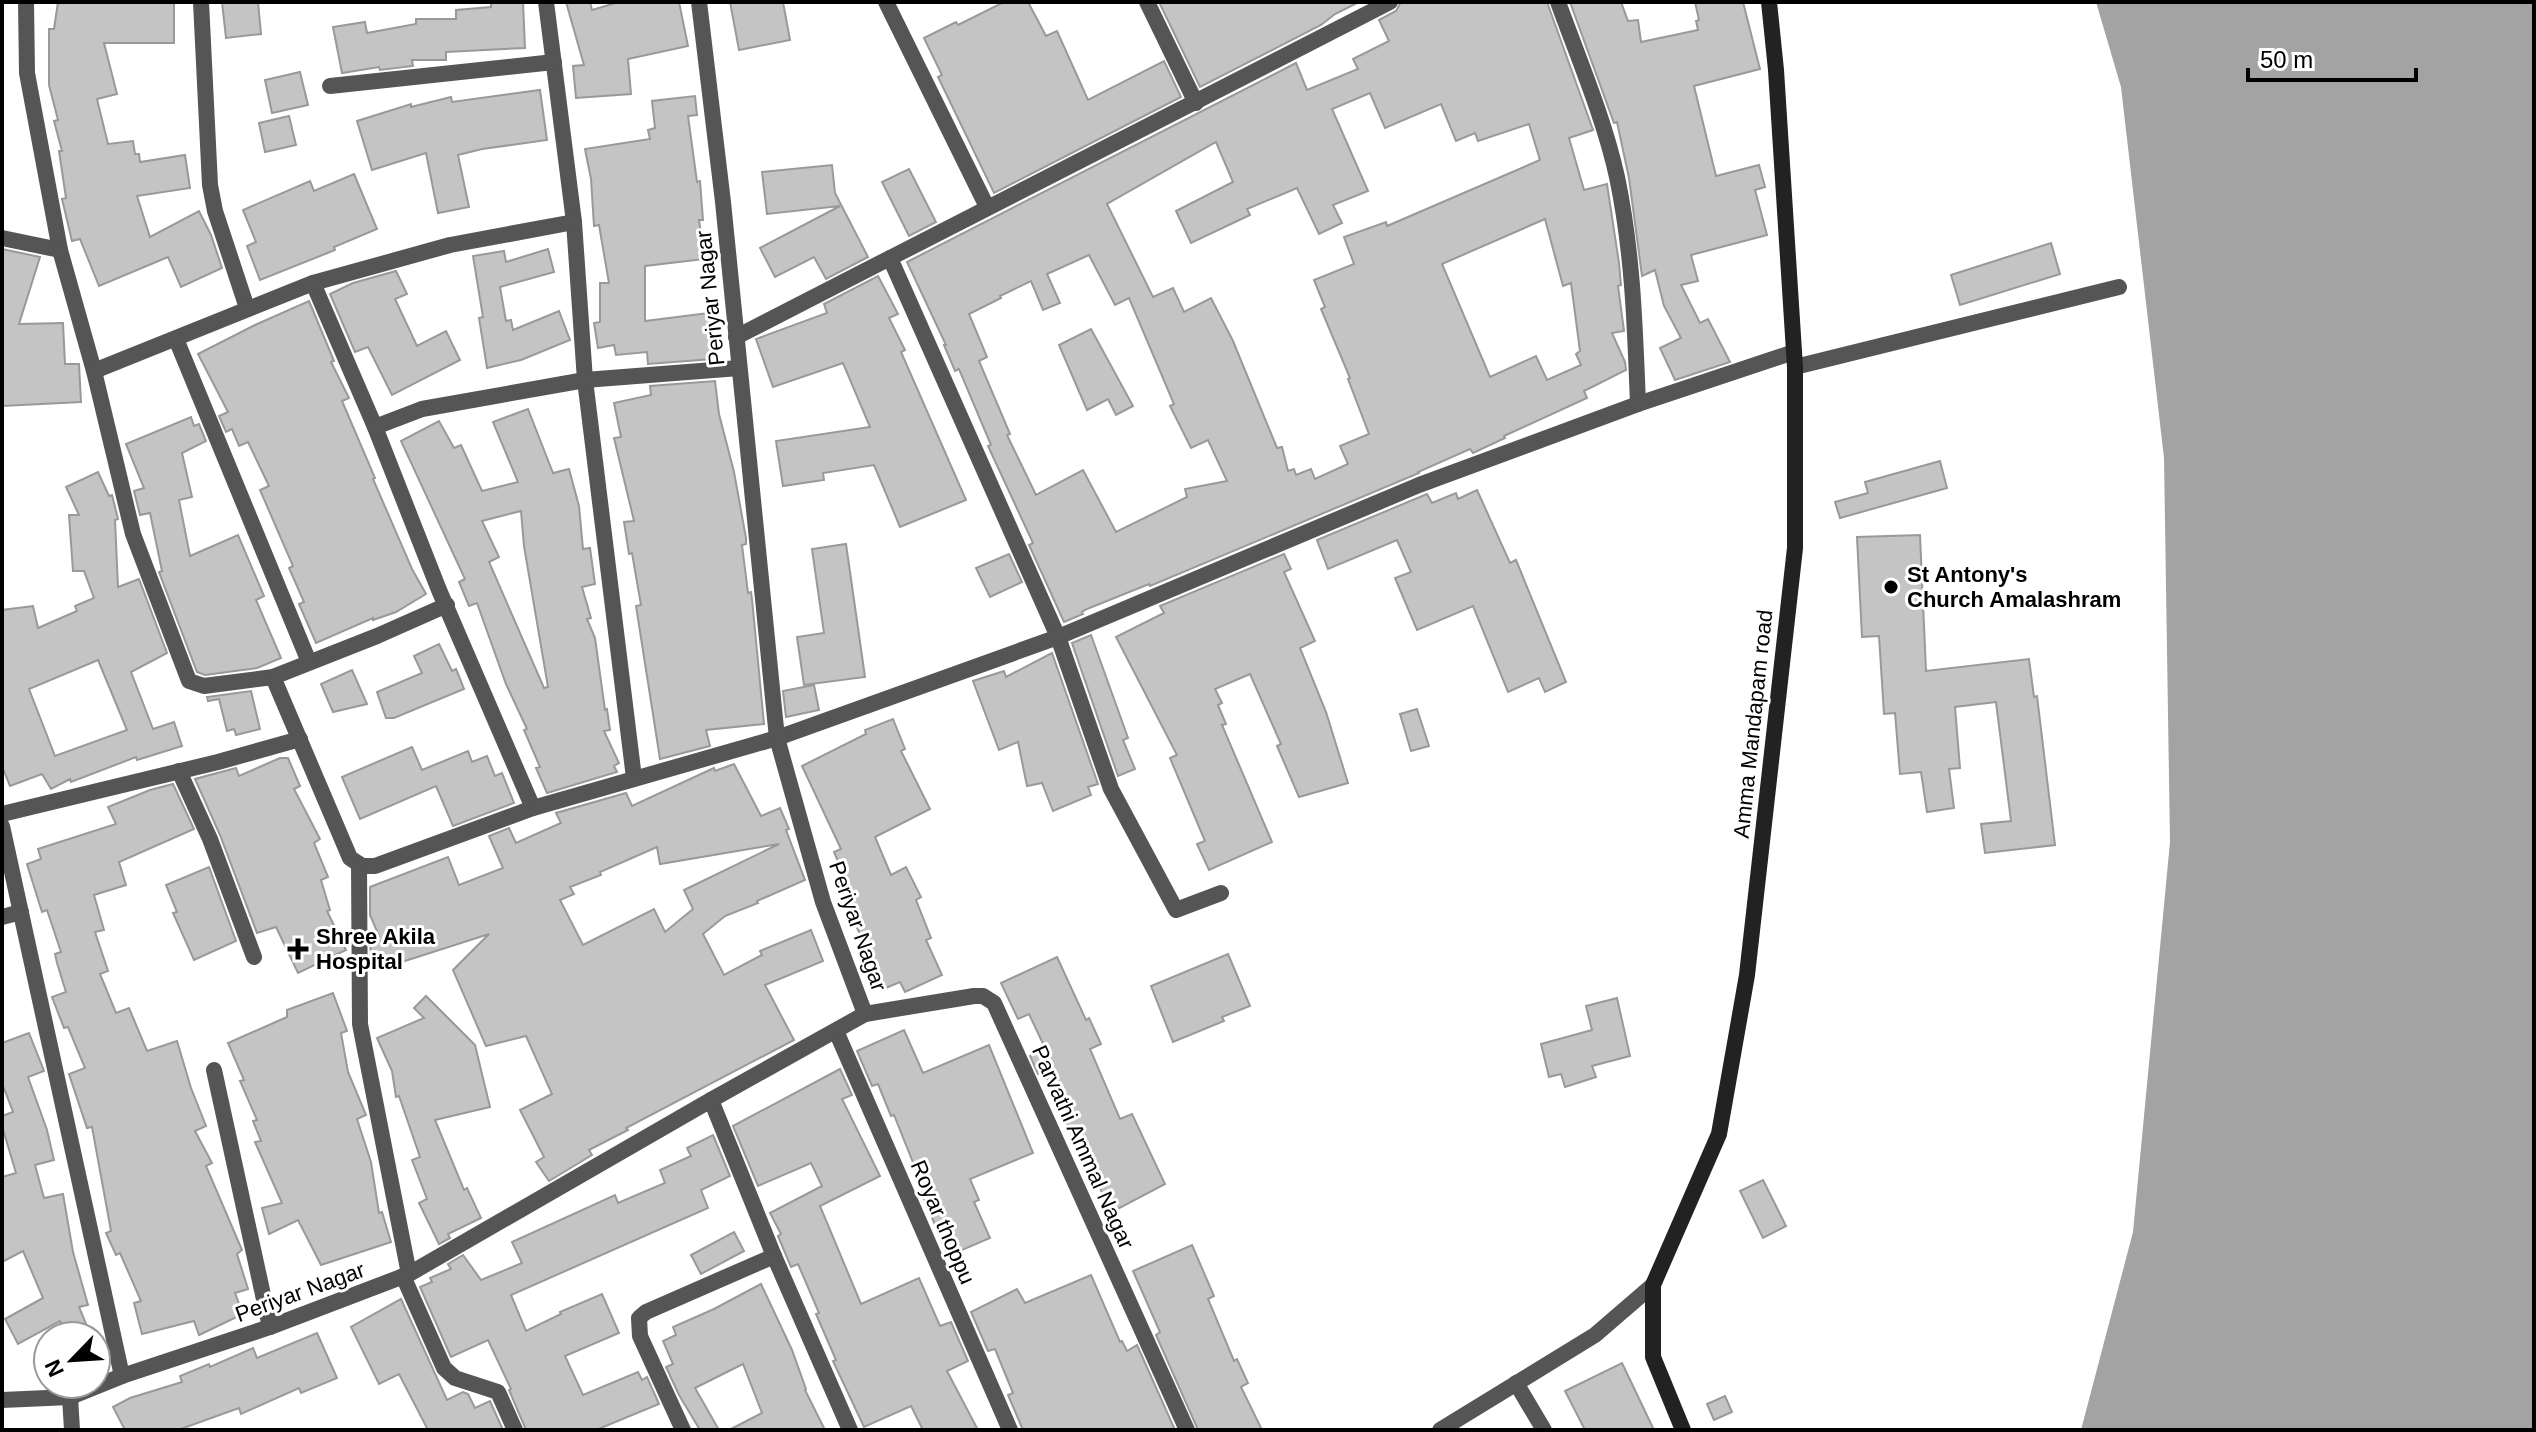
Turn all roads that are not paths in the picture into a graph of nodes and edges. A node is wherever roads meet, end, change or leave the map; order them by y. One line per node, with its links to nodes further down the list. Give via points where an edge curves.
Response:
1 (26, 2): 16 (street, via 27,73)
2 (201, 2): 20 (street, via 210,185)
3 (546, 2): 10 (street)
4 (699, 2): 21 (street, Periyar Nagar)
5 (886, 2): 13 (street)
6 (1147, 2): 12 (street)
7 (1390, 2): 12 (street)
8 (1558, 2): 27 (street, via 1617,177 1632,272)
9 (1769, 2): 23 (main road, Amma Mandapam road)
10 (554, 62): 11 (street); 14 (street)
11 (330, 86)
12 (1196, 103): 13 (street)
13 (987, 207): 17 (street)
14 (574, 222): 18 (street, via 450,245); 26 (street)
15 (2, 238): 16 (street)
16 (60, 250): 25 (street)
17 (890, 258): 21 (street); 30 (street)
18 (313, 283): 20 (street); 28 (street)
19 (2119, 287): 23 (street)
20 (247, 308): 22 (street)
21 (736, 337): 24 (street, Periyar Nagar)
22 (176, 339): 25 (street); 31 (street)
23 (1795, 360): 27 (street); 51 (main road, Amma Mandapam road, via 1795,548 1747,975 1719,1134)
24 (739, 368): 26 (street); 33 (street, Periyar Nagar)
25 (94, 371): 32 (street, via 133,534 189,681 204,686)
26 (585, 380): 28 (street, via 422,409); 36 (street)
27 (1638, 404): 30 (street, via 1419,485)
28 (375, 427): 29 (street)
29 (447, 605): 31 (street); 37 (street)
30 (1058, 637): 33 (street); 41 (street, via 1111,789 1176,910)
31 (309, 662): 32 (street)
32 (273, 677): 34 (street)
33 (777, 738): 36 (street); 45 (street, Periyar Nagar, via 823,902)
34 (300, 739): 35 (street); 40 (street, via 350,858)
35 (179, 771): 38 (street); 44 (street)
36 (634, 778): 37 (street)
37 (533, 808): 40 (street, via 375,866)
38 (2, 814)
39 (2, 826): 42 (street)
40 (359, 864): 50 (street, via 360,1024)
41 (1221, 893)
42 (21, 912): 43 (street); 53 (street)
43 (2, 917)
44 (254, 957)
45 (865, 1014): 46 (street, Periyar Nagar); 64 (street, Parvathi Ammal Nagar, via 974,996 994,1003)
46 (836, 1031): 48 (street, Periyar Nagar); 63 (street, Royar thoppu)
47 (214, 1070): 52 (street)
48 (711, 1100): 49 (street); 50 (street, Periyar Nagar)
49 (774, 1256): 61 (street, via 639,1318 640,1336); 62 (street)
50 (406, 1275): 52 (street, Periyar Nagar); 60 (street, via 444,1368 455,1378 498,1392)
51 (1653, 1285): 55 (street, via 1595,1335); 67 (main road, Amma Mandapam road, via 1653,1357)
52 (270, 1327): 53 (street, Periyar Nagar)
53 (122, 1376): 54 (street, Periyar Nagar)
54 (112, 1380)
55 (1516, 1383): 65 (street); 66 (street)
56 (32, 1399): 57 (street, Periyar Nagar)
57 (2, 1400)
58 (70, 1400): 59 (street)
59 (72, 1430)
60 (515, 1430)
61 (683, 1430)
62 (850, 1430)
63 (1010, 1430)
64 (1187, 1430)
65 (1440, 1430)
66 (1544, 1430)
67 (1683, 1430)

